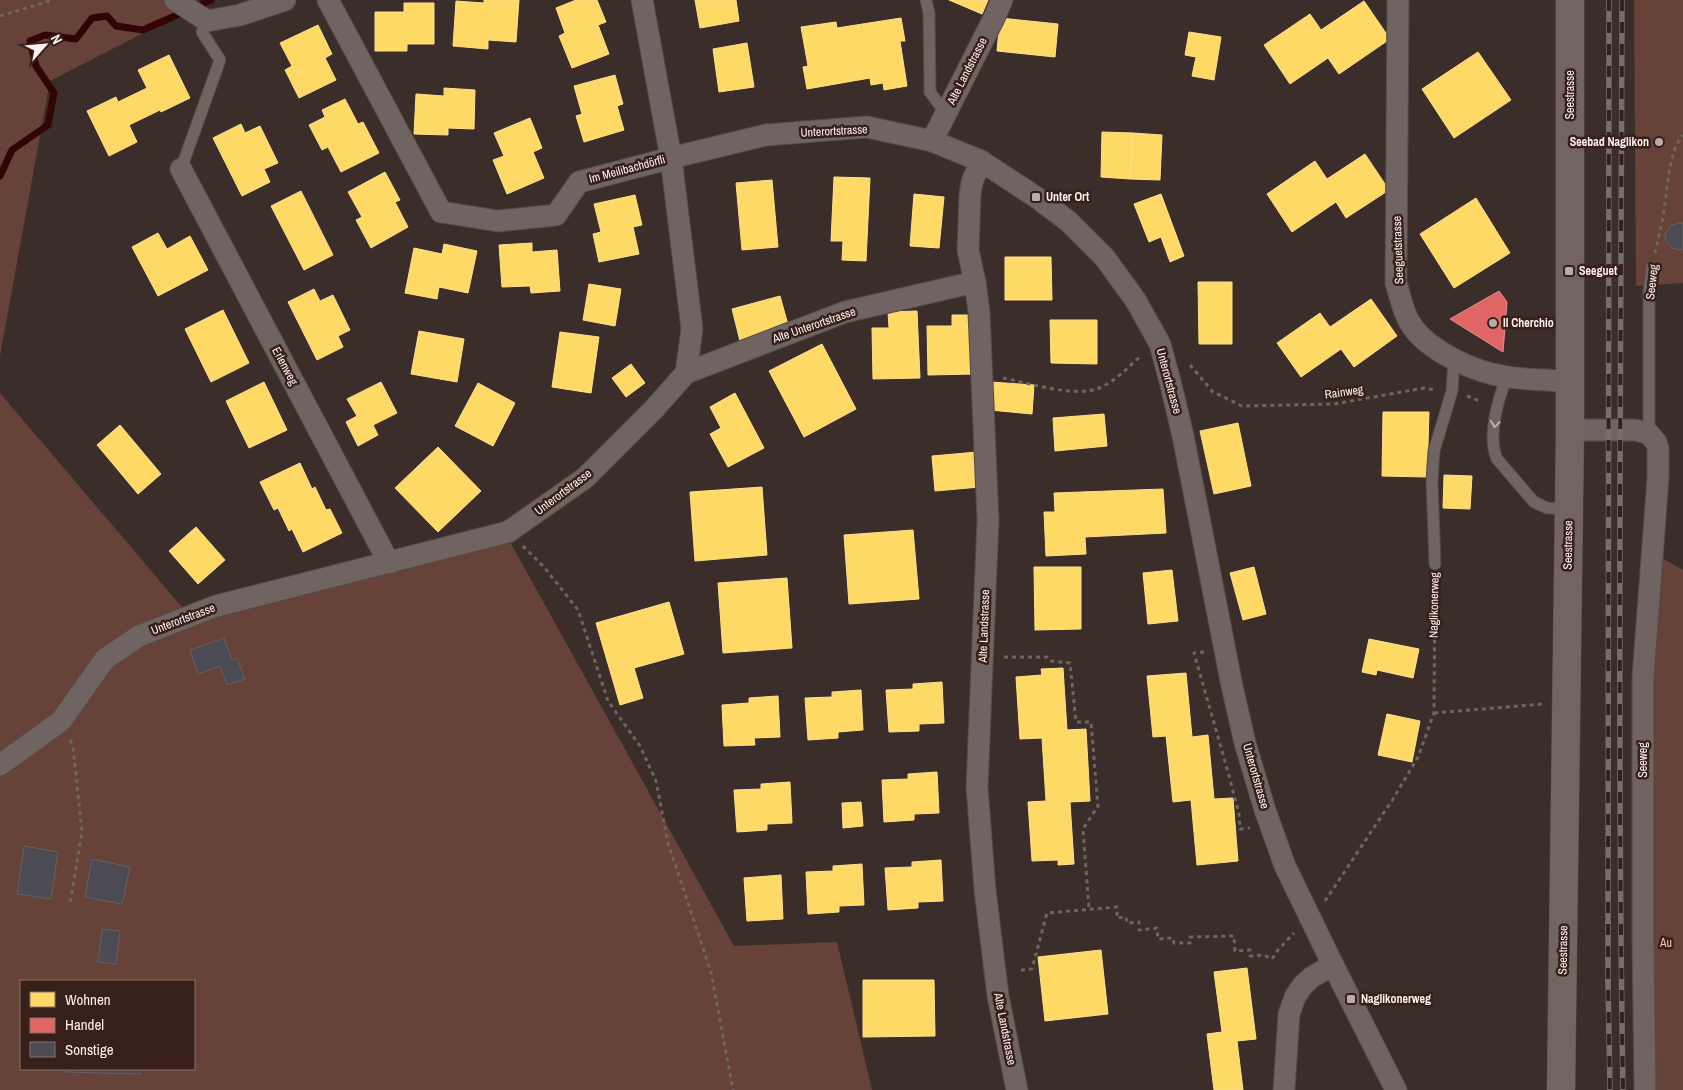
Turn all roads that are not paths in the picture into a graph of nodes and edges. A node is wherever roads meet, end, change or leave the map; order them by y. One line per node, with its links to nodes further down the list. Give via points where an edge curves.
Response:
1 (175, 0): 9 (street)
2 (284, 0): 9 (street, via 240,15)
3 (328, 0): 12 (street, Im Meilibachdörfli, via 441,212 498,221 556,215 579,182)
4 (642, 0): 12 (street, Im Meilibachdörfli)
5 (926, 0): 10 (lane, via 930,92)
6 (1002, 0): 10 (street, Alte Landstrasse)
7 (1398, 0): 17 (street, Seeguetstrasse, via 1396,283 1410,322 1428,344)
8 (1570, 0): 20 (main road, Seestrasse)
9 (203, 18): 14 (lane, via 202,32 220,60)
10 (946, 114): 11 (street, Alte Landstrasse)
11 (932, 141): 12 (street, Unterortstrasse, via 867,127 766,135); 13 (street, Unterortstrasse)
12 (671, 158): 18 (street, via 692,329)
13 (981, 162): 16 (street, Alte Landstrasse, via 970,195 968,250); 27 (street, Unterortstrasse, via 1036,196 1068,221 1105,258 1136,301 1160,344 1183,436 1245,743 1285,866)
14 (181, 169): 24 (street, Erlenweg)
15 (1652, 267): 22 (lane, Seeweg, via 1649,291)
16 (975, 282): 18 (street, Alte Unterortstrasse, via 846,312); 28 (street, Alte Landstrasse, via 988,520 978,787 985,890 998,996)
17 (1454, 360): 19 (street, Seeguetstrasse); 25 (lane, Naglikonerweg, via 1452,391 1434,451)
18 (686, 373): 24 (street, Unterortstrasse, via 585,478 508,532)
19 (1507, 377): 20 (street, Seeguetstrasse); 23 (lane, one-way to 23, via 1497,406 1493,451 1502,467 1534,502 1547,508)
20 (1569, 381): 21 (main road, Seestrasse)
21 (1570, 430): 22 (street, via 1636,430); 23 (main road, Seestrasse)
22 (1649, 434): 32 (street, Seeweg, via 1656,442 1659,458 1642,677)
23 (1568, 509): 31 (main road, Seestrasse)
24 (389, 562): 26 (street, Unterortstrasse, via 216,606 139,636 104,659 60,721)
25 (1435, 564)
26 (0, 766)
27 (1333, 965): 29 (street, via 1303,985 1288,1014); 30 (street, Unterortstrasse)
28 (1017, 1090)
29 (1284, 1090)
30 (1396, 1090)
31 (1561, 1090)
32 (1646, 1090)

